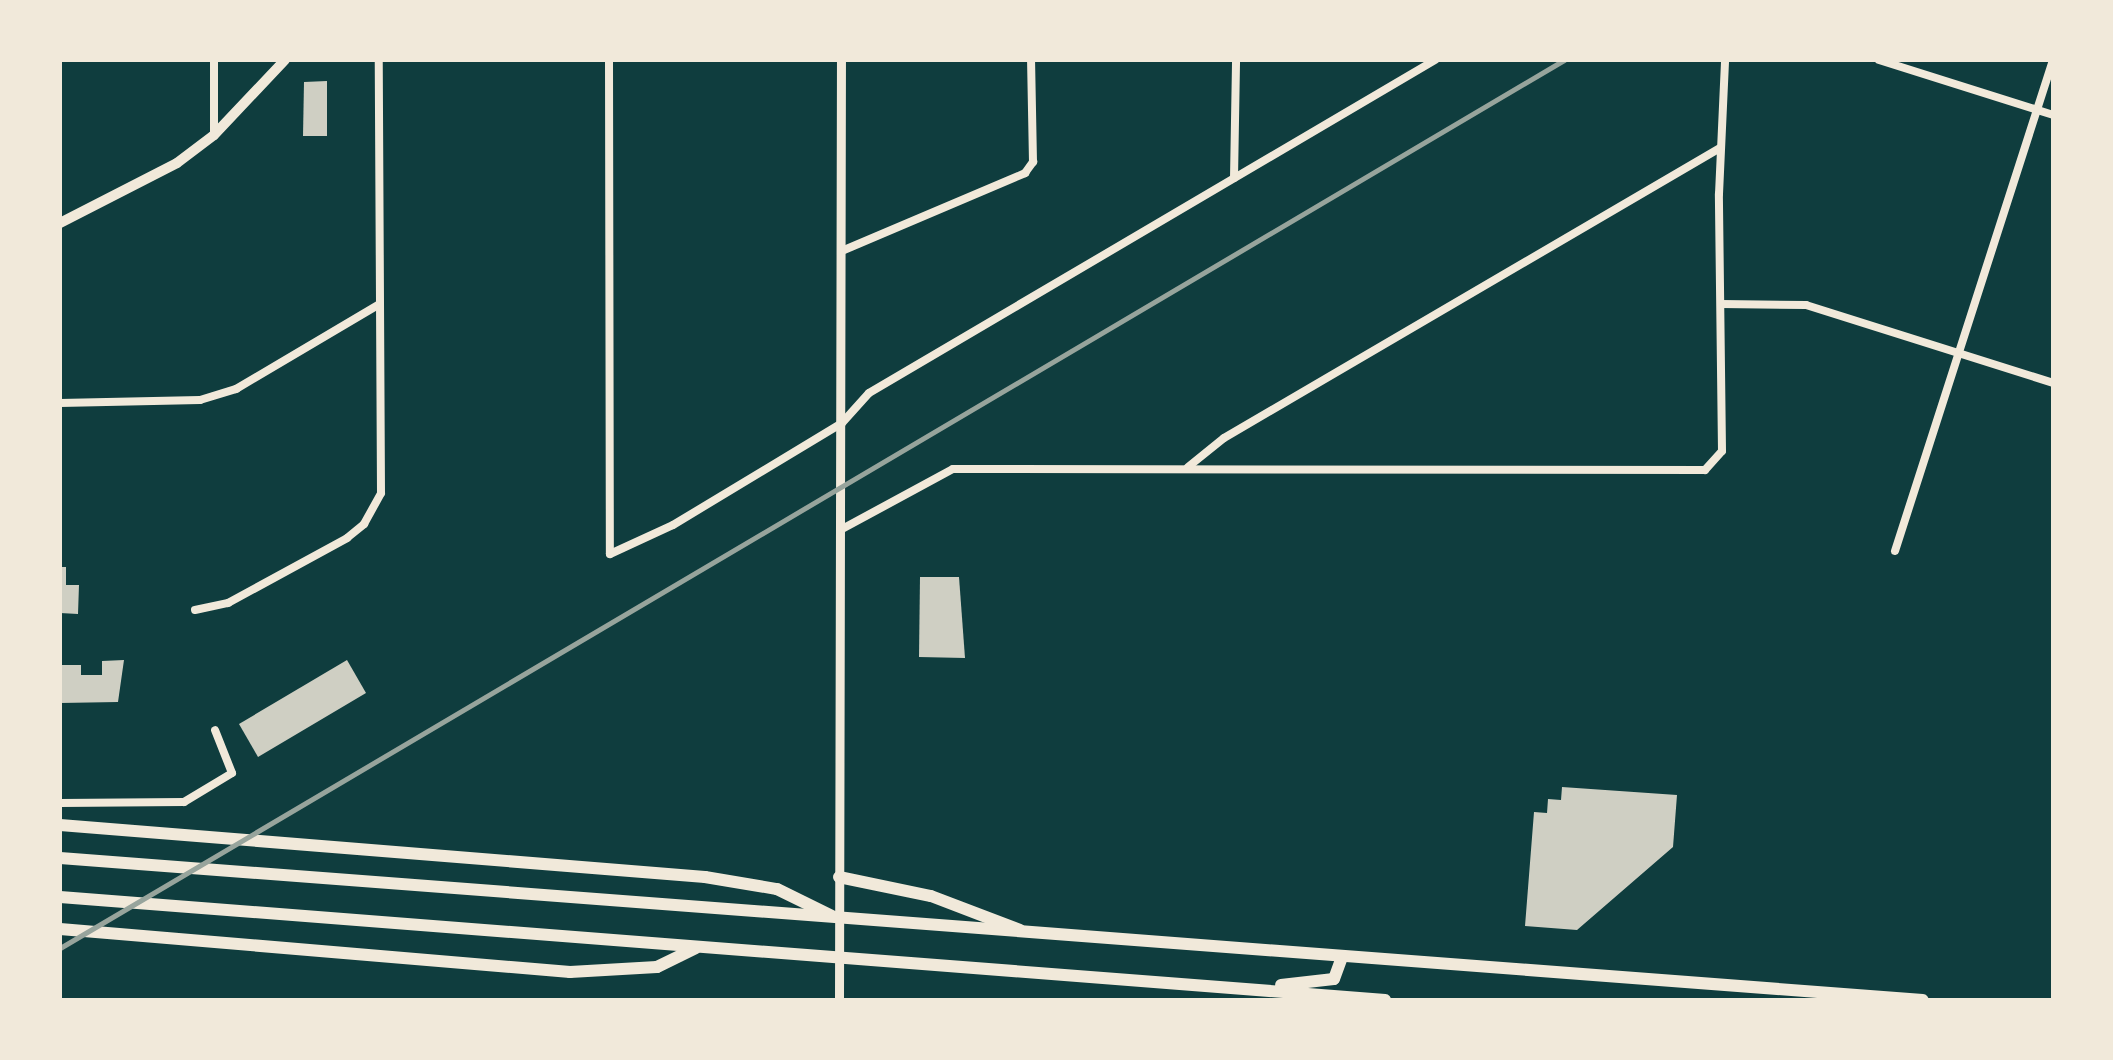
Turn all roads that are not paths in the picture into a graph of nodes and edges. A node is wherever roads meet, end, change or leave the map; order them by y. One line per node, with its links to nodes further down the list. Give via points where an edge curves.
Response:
1 (214, 60): 14 (street)
2 (285, 60): 14 (main road)
3 (379, 60): 20 (street)
4 (609, 60): 24 (street, via 610,554 673,525)
5 (840, 60): 18 (street)
6 (1031, 60): 18 (street, via 1033,162 1024,173)
7 (1236, 60): 16 (street)
8 (1435, 60): 16 (street)
9 (1726, 60): 15 (street)
10 (1879, 60): 12 (street)
11 (2053, 60): 12 (street)
12 (2036, 110): 13 (street); 21 (street)
13 (2053, 115)
14 (214, 135): 17 (main road, via 178,163)
15 (1720, 148): 19 (street); 25 (street, via 1224,438)
16 (1234, 178): 24 (street, via 869,393)
17 (60, 223)
18 (844, 250): 24 (street)
19 (1720, 304): 21 (street, via 1806,304); 25 (street, via 1722,451 1711,466)
20 (378, 305): 23 (street, via 236,389 200,400); 28 (street, via 381,493 364,524 228,603)
21 (1958, 352): 22 (street); 27 (street)
22 (2053, 383)
23 (60, 403)
24 (842, 423): 26 (street)
25 (1188, 467): 26 (street, via 953,469)
26 (842, 529): 33 (street)
27 (1894, 551)
28 (195, 610)
29 (215, 730): 30 (street, via 232,774 184,802)
30 (60, 802)
31 (60, 825): 35 (highway, via 705,876 777,889)
32 (60, 858): 35 (highway)
33 (839, 877): 35 (street); 37 (highway, via 931,896)
34 (60, 897): 38 (highway)
35 (839, 920): 37 (highway); 39 (street)
36 (60, 929): 38 (highway, via 570,972 657,968)
37 (1027, 934): 40 (highway)
38 (698, 946): 39 (highway)
39 (838, 956): 41 (highway); 43 (street)
40 (1342, 957): 41 (highway, via 1340,974 1322,983); 42 (highway)
41 (1224, 987): 44 (highway)
42 (1888, 999): 45 (highway)
43 (839, 1000)
44 (1386, 1000)
45 (1922, 1000)

